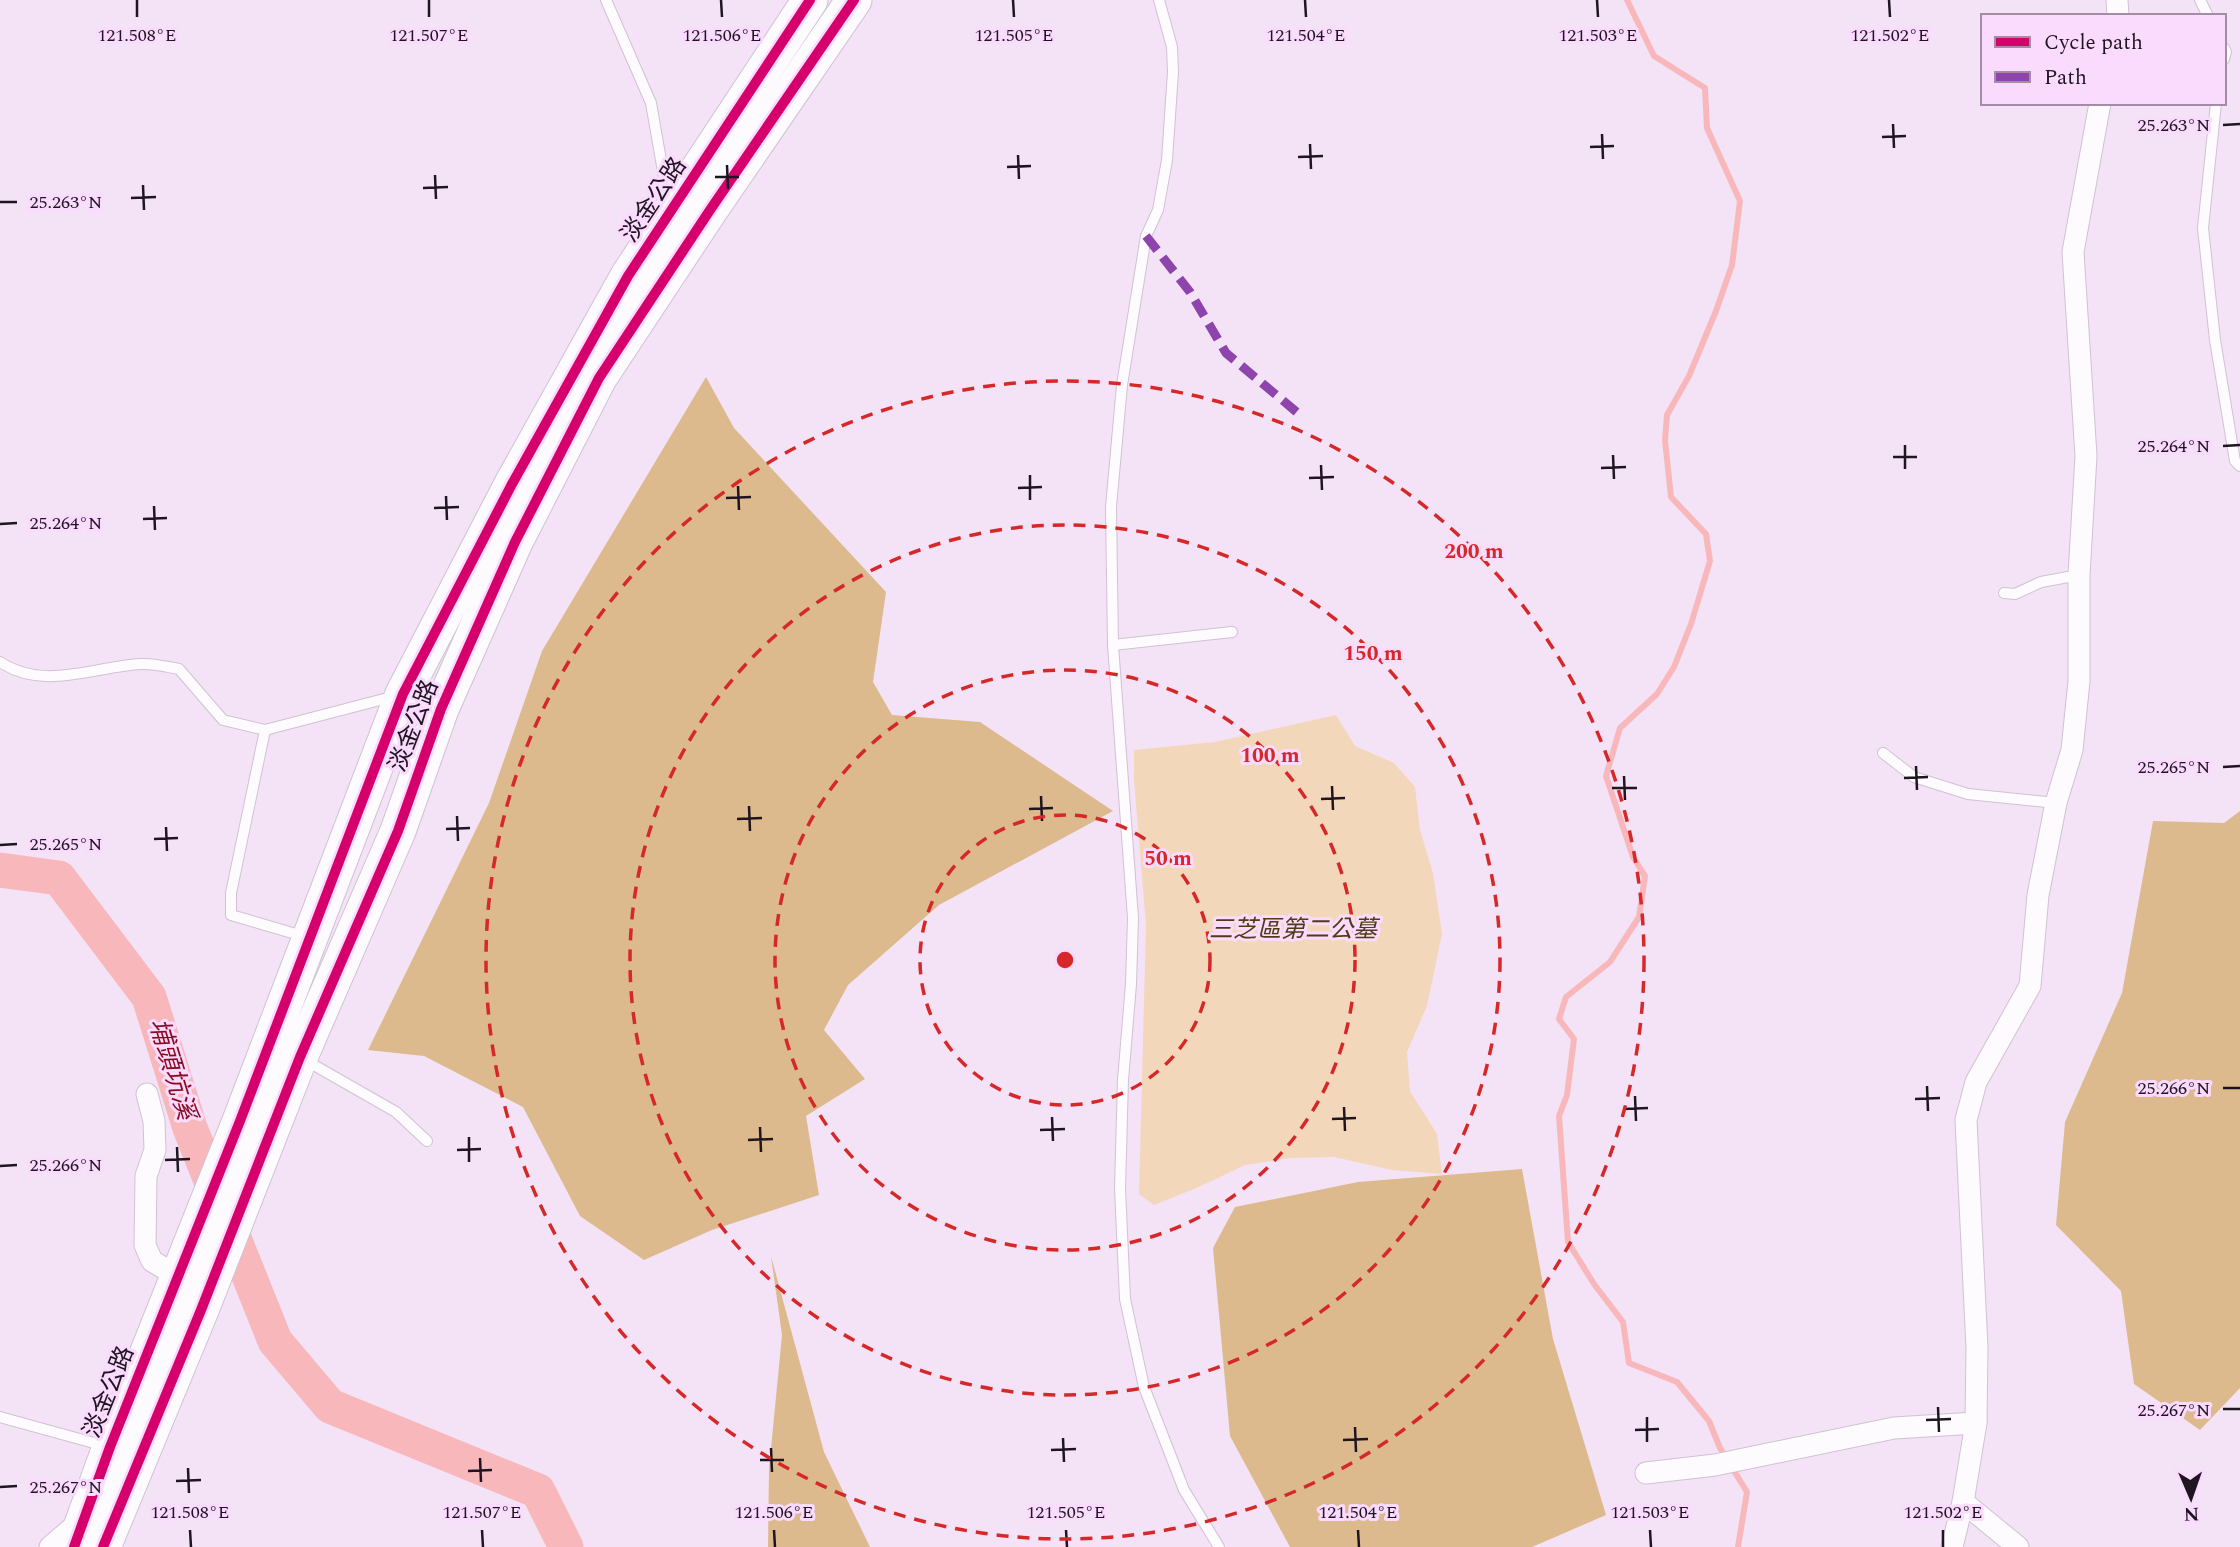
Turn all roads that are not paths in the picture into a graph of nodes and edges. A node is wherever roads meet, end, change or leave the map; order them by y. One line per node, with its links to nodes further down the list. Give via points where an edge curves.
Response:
1 (606, 0): 7 (lane, via 651,103 665,183)
2 (810, 0): 7 (main road, 淡金公路)
3 (854, 0): 7 (main road, 淡金公路)
4 (1159, 0): 12 (lane, via 1174,72 1167,160 1158,210 1146,236 1122,385 1111,507)
5 (2101, 105): 9 (street, via 2073,252 2086,456)
6 (2216, 105): 8 (lane, via 2203,228 2215,340 2235,461)
7 (696, 203): 14 (main road, 淡金公路, via 628,276 512,484); 15 (main road, 淡金公路, via 515,542)
8 (2240, 466)
9 (2079, 575): 10 (lane, via 2041,582 2015,594); 18 (street, via 2079,681 2072,750)
10 (2004, 593)
11 (1232, 632): 12 (lane)
12 (1113, 645): 31 (lane, via 1133,918 1120,1188 1125,1299 1144,1387 1184,1490)
13 (0, 662): 16 (lane, via 14,671 59,678 142,664 179,669 223,720)
14 (403, 694): 15 (lane); 16 (lane); 19 (main road, 淡金公路)
15 (441, 709): 20 (main road, 淡金公路, via 398,831)
16 (265, 730): 19 (lane, via 231,893 231,915)
17 (1883, 753): 18 (lane, via 1914,777 1968,794)
18 (2056, 803): 25 (street, via 2038,895 2030,986 1976,1082 1966,1120)
19 (310, 939): 23 (main road, 淡金公路)
20 (300, 1057): 22 (lane, via 396,1112); 29 (main road, 淡金公路, via 201,1310)
21 (147, 1094): 23 (street, via 155,1150 146,1176 145,1245 152,1261)
22 (427, 1141)
23 (183, 1266): 26 (main road, 淡金公路)
24 (0, 1417): 26 (lane)
25 (1976, 1423): 27 (street, via 1894,1428 1715,1465); 28 (street)
26 (110, 1447): 29 (main road, 淡金公路)
27 (1646, 1473)
28 (1963, 1502): 32 (street); 33 (street)
29 (98, 1539): 30 (street)
30 (50, 1547)
31 (1219, 1547)
32 (1952, 1547)
33 (2018, 1547)

